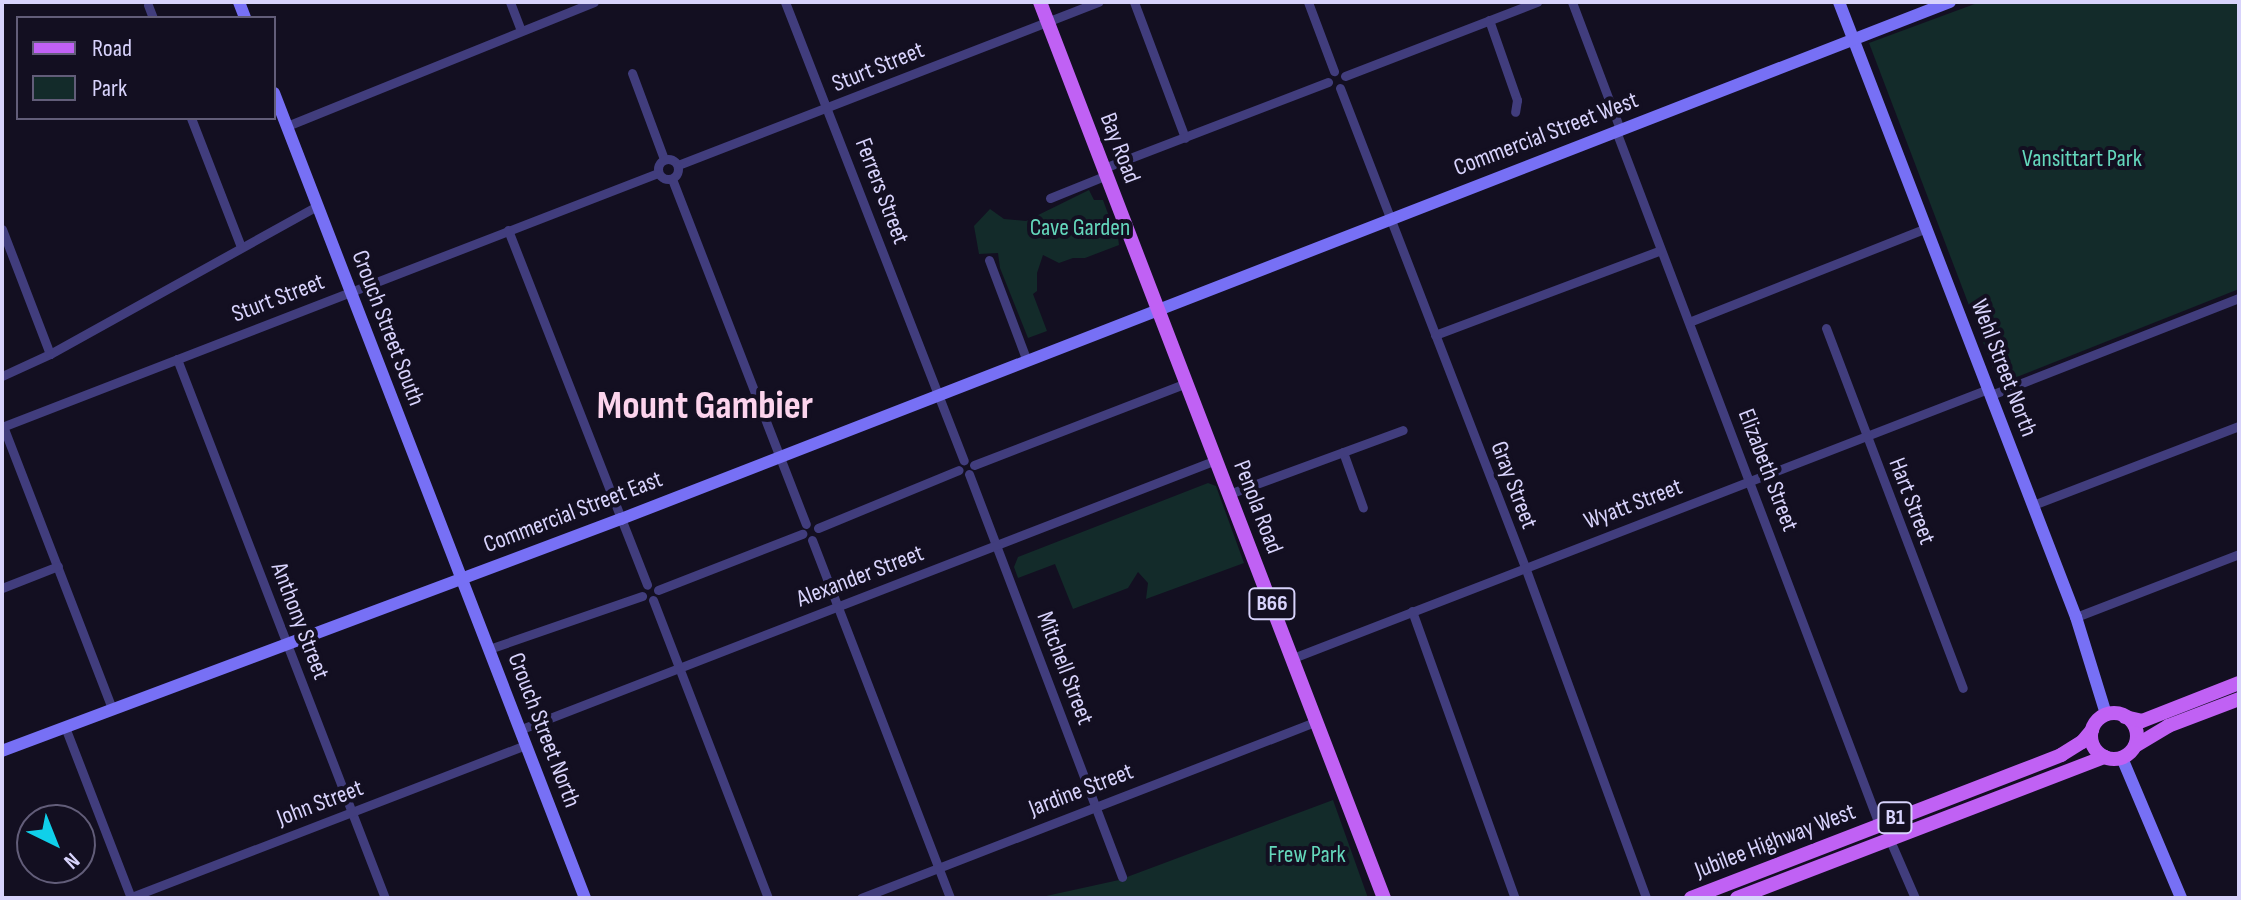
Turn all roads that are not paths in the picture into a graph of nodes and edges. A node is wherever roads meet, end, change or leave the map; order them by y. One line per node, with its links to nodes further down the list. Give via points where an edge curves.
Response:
1 (510, 2): 16 (street)
2 (594, 2): 16 (street)
3 (785, 2): 24 (street, Ferrers Street)
4 (1040, 2): 15 (main road, Bay Road / B66)
5 (1099, 2): 15 (street, Sturt Street)
6 (1134, 2): 29 (street)
7 (1308, 2): 18 (street)
8 (1537, 2): 14 (street)
9 (1572, 2): 28 (street, Elizabeth Street)
10 (1839, 2): 17 (street, Wehl Street North)
11 (1950, 2): 17 (street, Commercial Street West)
12 (148, 5): 13 (street)
13 (152, 16)
14 (1489, 20): 20 (street); 25 (street, via 1517,100)
15 (1048, 21): 24 (street, Sturt Street); 32 (main road, Bay Road / B66)
16 (521, 30): 27 (street)
17 (1854, 39): 28 (street, Commercial Street West); 38 (street, Wehl Street North)
18 (1334, 71): 20 (street); 21 (street)
19 (632, 73): 30 (street)
20 (1345, 76): 22 (street)
21 (1328, 82): 22 (street); 29 (street)
22 (1340, 88): 37 (street, Gray Street)
23 (276, 98): 27 (street, Crouch Street South)
24 (829, 108): 31 (street, Sturt Street); 56 (street, Ferrers Street)
25 (1515, 112)
26 (192, 120): 41 (street)
27 (287, 126): 36 (street, Crouch Street South)
28 (1618, 130): 37 (street, Commercial Street West); 42 (street, Elizabeth Street)
29 (1185, 138): 32 (street)
30 (664, 159): 31 (street); 33 (street)
31 (678, 165): 34 (street)
32 (1105, 171): 35 (street); 46 (main road, Bay Road / B66)
33 (658, 173): 34 (street); 40 (street, Sturt Street)
34 (672, 179): 62 (street)
35 (1050, 198)
36 (317, 206): 41 (street); 44 (street, Crouch Street South)
37 (1390, 218): 46 (street, Commercial Street West); 49 (street, Gray Street)
38 (1927, 228): 47 (street); 55 (street, Wehl Street North)
39 (2, 229): 50 (street)
40 (508, 230): 44 (street, Sturt Street); 69 (street)
41 (241, 247): 50 (street)
42 (1661, 250): 47 (street, Elizabeth Street); 49 (street)
43 (989, 260): 52 (street)
44 (351, 292): 51 (street, Sturt Street); 78 (street, Crouch Street South)
45 (2239, 298): 55 (street, Wyatt Street)
46 (1158, 311): 52 (street, Commercial Street East); 54 (main road, Penola Road / B66)
47 (1689, 322): 65 (street, Elizabeth Street)
48 (1826, 328): 60 (street, Hart Street)
49 (1435, 335): 77 (street, Gray Street)
50 (50, 354): 53 (street)
51 (177, 359): 57 (street, Sturt Street); 87 (street, Anthony Street)
52 (1027, 361): 56 (street, Commercial Street East)
53 (3, 373)
54 (1186, 383): 63 (main road, Penola Road / B66); 64 (street)
55 (1990, 392): 60 (street, Wyatt Street); 67 (street, Wehl Street North)
56 (938, 395): 62 (street, Commercial Street East); 64 (street)
57 (3, 426): 76 (street)
58 (2239, 426): 67 (street)
59 (1403, 430): 61 (street)
60 (1866, 437): 65 (street, Wyatt Street); 92 (street, Hart Street)
61 (1343, 452): 66 (street); 68 (street)
62 (779, 457): 69 (street, Commercial Street East); 70 (street)
63 (1216, 460): 66 (main road, Penola Road / B66); 74 (street, Alexander Street)
64 (967, 470): 71 (street); 74 (street, Mitchell Street)
65 (1752, 481): 77 (street, Wyatt Street); 108 (street, Elizabeth Street)
66 (1229, 494): 89 (main road, Penola Road / B66)
67 (2033, 505): 86 (street, Wehl Street North)
68 (1363, 508)
69 (621, 519): 78 (street, Commercial Street East); 79 (street)
70 (806, 524): 71 (street); 72 (street)
71 (818, 528): 73 (street)
72 (802, 534): 73 (street); 81 (street)
73 (812, 540): 84 (street)
74 (997, 545): 84 (street, Alexander Street); 106 (street, Mitchell Street)
75 (2239, 554): 86 (street)
76 (58, 566): 80 (street); 94 (street)
77 (1525, 567): 85 (street, Wyatt Street); 120 (street, Gray Street)
78 (461, 578): 87 (street, Commercial Street East); 88 (street, Crouch Street North)
79 (647, 585): 81 (street); 82 (street)
80 (2, 588)
81 (658, 590): 83 (street)
82 (642, 596): 83 (street); 88 (street)
83 (653, 600): 90 (street)
84 (838, 605): 90 (street, Alexander Street); 110 (street)
85 (1412, 611): 89 (street, Wyatt Street); 119 (street)
86 (2076, 617): 95 (street, Wehl Street North)
87 (288, 643): 94 (street, Commercial Street East); 107 (street, Anthony Street)
88 (489, 649): 99 (street, Crouch Street North)
89 (1293, 658): 97 (main road, Penola Road / B66)
90 (680, 667): 99 (street, Alexander Street); 115 (street)
91 (2239, 683): 96 (main road, via 2142,721)
92 (1963, 688)
93 (2239, 699): 102 (main road, via 2168,726)
94 (112, 708): 98 (street, Commercial Street East)
95 (2106, 714): 96 (main road); 100 (main road, B1)
96 (2125, 717): 102 (main road, via 2135,728)
97 (1317, 721): 106 (street, Jardine Street); 118 (main road, Penola Road / B66)
98 (65, 727): 103 (street, Commercial Street East); 112 (street)
99 (519, 730): 101 (street, Crouch Street North)
100 (2092, 730): 104 (main road, via 2092,744); 108 (main road, Jubilee Highway West / B1, via 2073,750)
101 (525, 745): 107 (street, John Street); 114 (street, Crouch Street North)
102 (2135, 746): 105 (main road)
103 (2, 751)
104 (2105, 757): 105 (main road, B1); 109 (main road, Jubilee Highway West / B1)
105 (2122, 758): 124 (street)
106 (1096, 806): 110 (street, Jardine Street); 111 (street, Mitchell Street)
107 (353, 812): 112 (street, John Street); 113 (street, Anthony Street)
108 (1879, 824): 121 (main road, Jubilee Highway West / B1)
109 (1889, 838): 122 (main road, Jubilee Highway West / B1); 123 (street)
110 (938, 868): 116 (street, Jardine Street); 117 (street)
111 (1122, 877)
112 (130, 898)
113 (385, 898)
114 (585, 898)
115 (768, 898)
116 (861, 898)
117 (950, 898)
118 (1384, 898)
119 (1515, 898)
120 (1646, 898)
121 (1691, 898)
122 (1737, 898)
123 (1915, 898)
124 (2181, 898)

